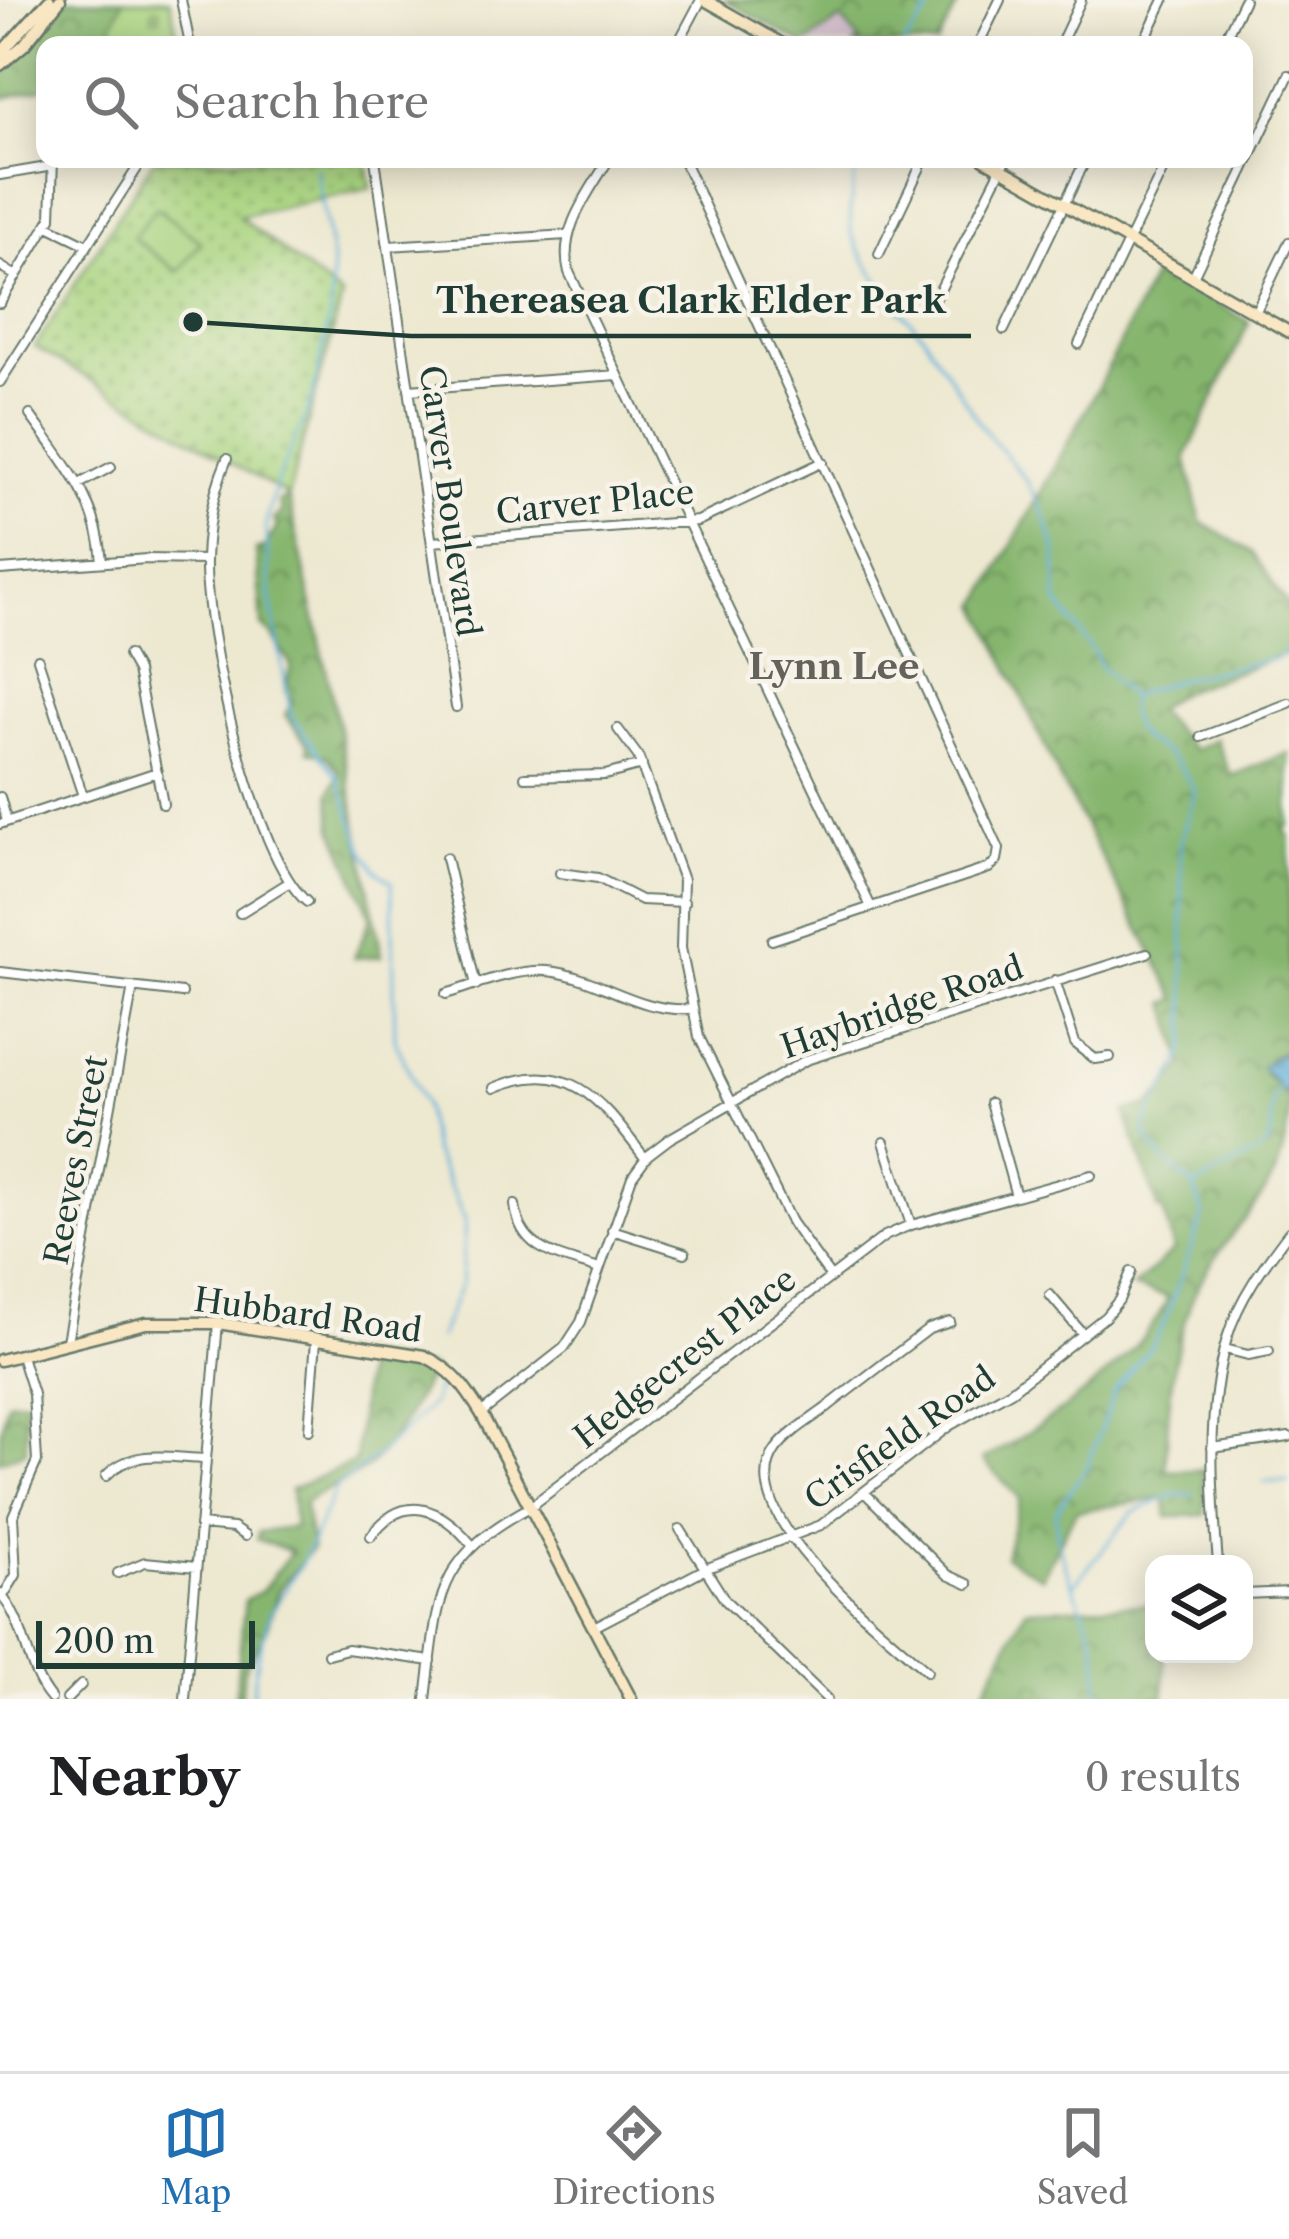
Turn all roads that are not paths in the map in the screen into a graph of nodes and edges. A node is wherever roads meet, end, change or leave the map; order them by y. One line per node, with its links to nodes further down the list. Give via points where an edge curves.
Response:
1 (50, 0): 16 (main road)
2 (60, 0): 17 (main road)
3 (181, 0): 9 (street)
4 (703, 0): 10 (street); 11 (main road)
5 (1000, 0): 12 (street)
6 (1082, 0): 13 (street)
7 (1164, 0): 14 (street)
8 (1244, 0): 15 (street)
9 (188, 36)
10 (682, 36)
11 (768, 36)
12 (982, 36)
13 (1064, 36)
14 (1146, 36)
15 (1226, 36)
16 (0, 54)
17 (0, 65)
18 (1289, 75): 19 (street)
19 (1253, 150)
20 (36, 166): 32 (street)
21 (53, 168): 34 (street)
22 (137, 168): 38 (street)
23 (376, 168): 39 (street, Carver Boulevard)
24 (604, 168): 35 (street)
25 (687, 168): 55 (street)
26 (920, 168): 40 (street)
27 (1002, 168): 44 (street)
28 (1010, 168): 33 (main road)
29 (1082, 168): 33 (street)
30 (1164, 168): 36 (street)
31 (1244, 168): 43 (street)
32 (0, 174)
33 (1064, 206): 36 (main road); 47 (street)
34 (48, 226): 38 (street); 42 (street)
35 (567, 235): 39 (street); 50 (street, via 569,272)
36 (1129, 241): 43 (main road); 49 (street)
37 (1289, 242): 46 (street)
38 (87, 245): 51 (street)
39 (388, 246): 52 (street, Carver Boulevard)
40 (879, 254)
41 (0, 266): 42 (street)
42 (16, 276): 45 (street)
43 (1192, 277): 46 (main road)
44 (935, 300)
45 (0, 303)
46 (1255, 313): 48 (main road)
47 (1004, 330)
48 (1289, 332)
49 (1079, 344)
50 (618, 376): 52 (street); 58 (street)
51 (0, 382)
52 (409, 390): 59 (street, Carver Boulevard)
53 (30, 415): 57 (street)
54 (227, 459): 60 (street, via 210,508)
55 (824, 462): 58 (street, Carver Place); 81 (street, via 999,849 989,868)
56 (111, 467): 57 (street)
57 (79, 484): 61 (street, via 97,519)
58 (687, 523): 59 (street, Carver Place); 81 (street)
59 (432, 542): 66 (street, Carver Boulevard)
60 (206, 560): 61 (street); 78 (street, via 236,738 266,843)
61 (102, 562): 62 (street)
62 (0, 570)
63 (128, 655): 70 (street)
64 (38, 659): 72 (street)
65 (1289, 703): 68 (street)
66 (456, 707)
67 (618, 729): 69 (street)
68 (1201, 737)
69 (642, 766): 71 (street); 80 (street)
70 (157, 772): 72 (street); 74 (street)
71 (525, 777)
72 (83, 796): 75 (street)
73 (0, 797): 75 (street)
74 (163, 804)
75 (4, 822)
76 (446, 858): 87 (street)
77 (560, 873): 80 (street, via 598,878 640,900)
78 (288, 883): 79 (street); 82 (street)
79 (307, 902)
80 (684, 902): 91 (street)
81 (871, 907): 83 (street)
82 (240, 914)
83 (772, 940)
84 (1147, 953): 86 (street, Haybridge Road)
85 (0, 972): 88 (street)
86 (1055, 980): 92 (street, via 1075,1043 1095,1060); 94 (street, Haybridge Road, via 806,1060)
87 (476, 985): 90 (street); 91 (street, via 550,972 650,1007)
88 (133, 987): 89 (street); 113 (street, Reeves Street)
89 (182, 993)
90 (446, 994)
91 (691, 1009): 94 (street)
92 (1110, 1057)
93 (494, 1088): 97 (street, via 541,1076 591,1094)
94 (733, 1101): 97 (street, Haybridge Road); 107 (street, via 791,1222)
95 (990, 1103): 99 (street)
96 (884, 1142): 101 (street)
97 (645, 1158): 102 (street, Haybridge Road)
98 (1091, 1174): 99 (street, Hedgecrest Place)
99 (1016, 1196): 101 (street, Hedgecrest Place)
100 (515, 1205): 105 (street, via 520,1230 534,1245)
101 (911, 1225): 107 (street, Hedgecrest Place)
102 (612, 1230): 104 (street); 105 (street, Haybridge Road)
103 (1289, 1232): 114 (street, via 1255,1277)
104 (685, 1253)
105 (599, 1269): 118 (street, Haybridge Road, via 571,1340)
106 (1131, 1272): 111 (street, Crisfield Road, via 1112,1310)
107 (830, 1277): 126 (street, Hedgecrest Place)
108 (1050, 1295): 111 (street)
109 (950, 1322): 132 (street, via 929,1329 778,1446 766,1491)
110 (218, 1323): 112 (main road, Hubbard Road); 113 (main road, Hubbard Road, via 146,1323); 122 (street)
111 (1083, 1334): 124 (street, Crisfield Road)
112 (316, 1340): 118 (main road, Hubbard Road, via 436,1362 461,1380); 119 (street)
113 (67, 1341): 116 (main road, Hubbard Road)
114 (1225, 1349): 115 (street); 121 (street)
115 (1270, 1351)
116 (21, 1356): 117 (main road, Hubbard Road); 141 (street, via 33,1394 37,1461 13,1516 16,1575)
117 (0, 1360)
118 (482, 1413): 126 (main road, Hubbard Road)
119 (309, 1430)
120 (1289, 1437): 121 (street)
121 (1212, 1448): 134 (street)
122 (205, 1459): 123 (street, via 136,1457); 128 (street)
123 (106, 1476)
124 (864, 1492): 132 (street, Crisfield Road); 138 (street, via 954,1580)
125 (434, 1495): 127 (street)
126 (530, 1507): 133 (street, Hedgecrest Place); 142 (main road, Hubbard Road)
127 (431, 1509): 131 (street, via 399,1514); 133 (street)
128 (200, 1525): 130 (street); 135 (street)
129 (680, 1529): 136 (street)
130 (245, 1536)
131 (371, 1536)
132 (790, 1537): 136 (street, Crisfield Road); 145 (street)
133 (472, 1545): 144 (street, Hedgecrest Place, via 442,1595)
134 (1218, 1555)
135 (196, 1567): 137 (street, via 145,1562); 149 (street)
136 (705, 1569): 142 (street, Crisfield Road); 152 (street, via 734,1609)
137 (118, 1573)
138 (968, 1584)
139 (1289, 1592): 140 (street)
140 (1253, 1594)
141 (2, 1595): 147 (street)
142 (594, 1627): 151 (main road, Hubbard Road)
143 (328, 1654): 144 (street, via 347,1649)
144 (431, 1661): 150 (street, Hedgecrest Place)
145 (926, 1671)
146 (81, 1685): 148 (street)
147 (51, 1699)
148 (67, 1699)
149 (185, 1699)
150 (426, 1699)
151 (631, 1699)
152 (827, 1699)

